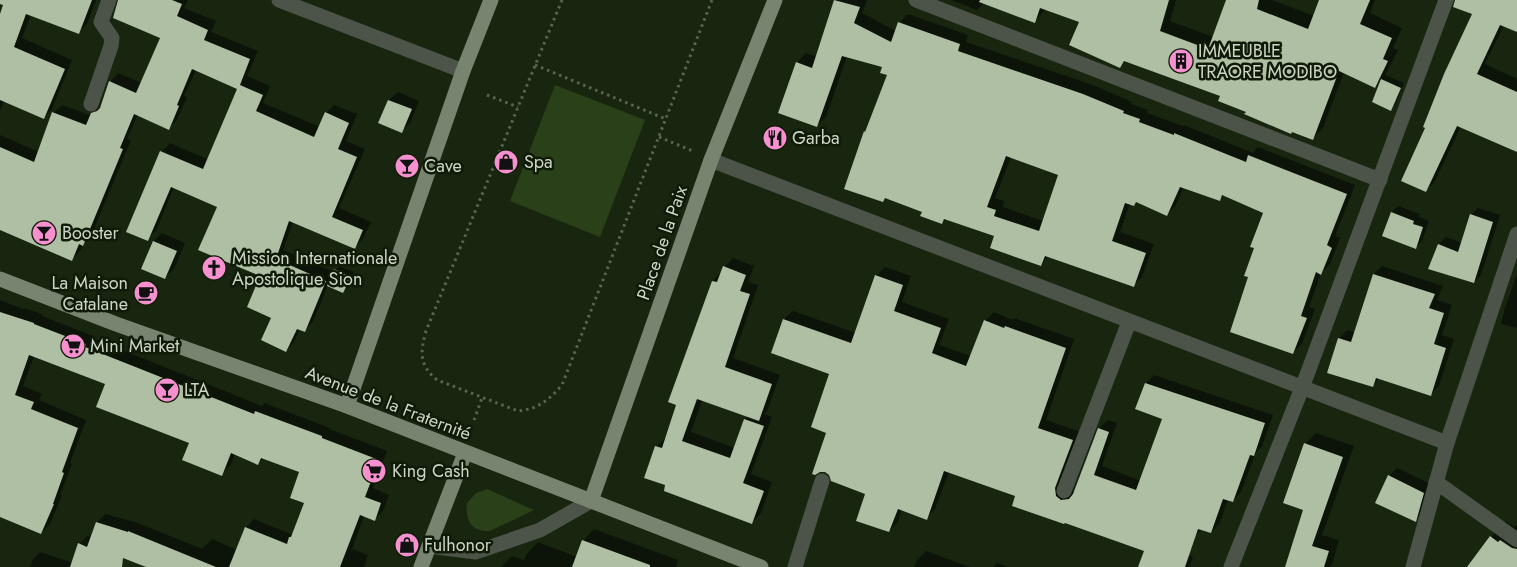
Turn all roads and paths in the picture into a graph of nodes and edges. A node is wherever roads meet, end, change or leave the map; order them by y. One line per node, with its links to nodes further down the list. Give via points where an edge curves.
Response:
1 (109, 0): 12 (street, via 101,22 112,38 111,46)
2 (279, 0): 10 (street)
3 (491, 0): 10 (main road)
4 (562, 0): 9 (path)
5 (712, 0): 14 (path)
6 (775, 0): 17 (main road, Place de la Paix)
7 (916, 0): 18 (street)
8 (1446, 0): 18 (street)
9 (535, 66): 13 (path); 14 (path)
10 (463, 71): 24 (main road)
11 (487, 95): 13 (path)
12 (91, 104)
13 (518, 108): 23 (path, via 426,331 422,348 422,360 437,380)
14 (666, 119): 15 (path)
15 (659, 137): 16 (path); 23 (path, via 562,385 553,396 530,409 518,411)
16 (697, 152)
17 (711, 160): 21 (street); 31 (main road, Place de la Paix)
18 (1380, 180): 22 (street)
19 (1517, 234): 26 (street)
20 (0, 279): 24 (main road, Avenue de la Fraternité)
21 (1129, 322): 22 (street); 30 (street)
22 (1302, 388): 26 (street); 37 (street)
23 (482, 398): 25 (path)
24 (347, 406): 27 (main road, Avenue de la Fraternité)
25 (474, 420)
26 (1447, 443): 29 (street)
27 (465, 453): 31 (main road, Avenue de la Fraternité); 33 (main road)
28 (822, 481): 36 (street)
29 (1436, 482): 32 (street); 38 (street)
30 (1064, 491)
31 (591, 501): 33 (street, via 540,530 476,552); 35 (main road, Avenue de la Fraternité)
32 (1517, 540)
33 (429, 546): 34 (main road)
34 (421, 567)
35 (761, 567)
36 (795, 567)
37 (1231, 567)
38 (1413, 567)

